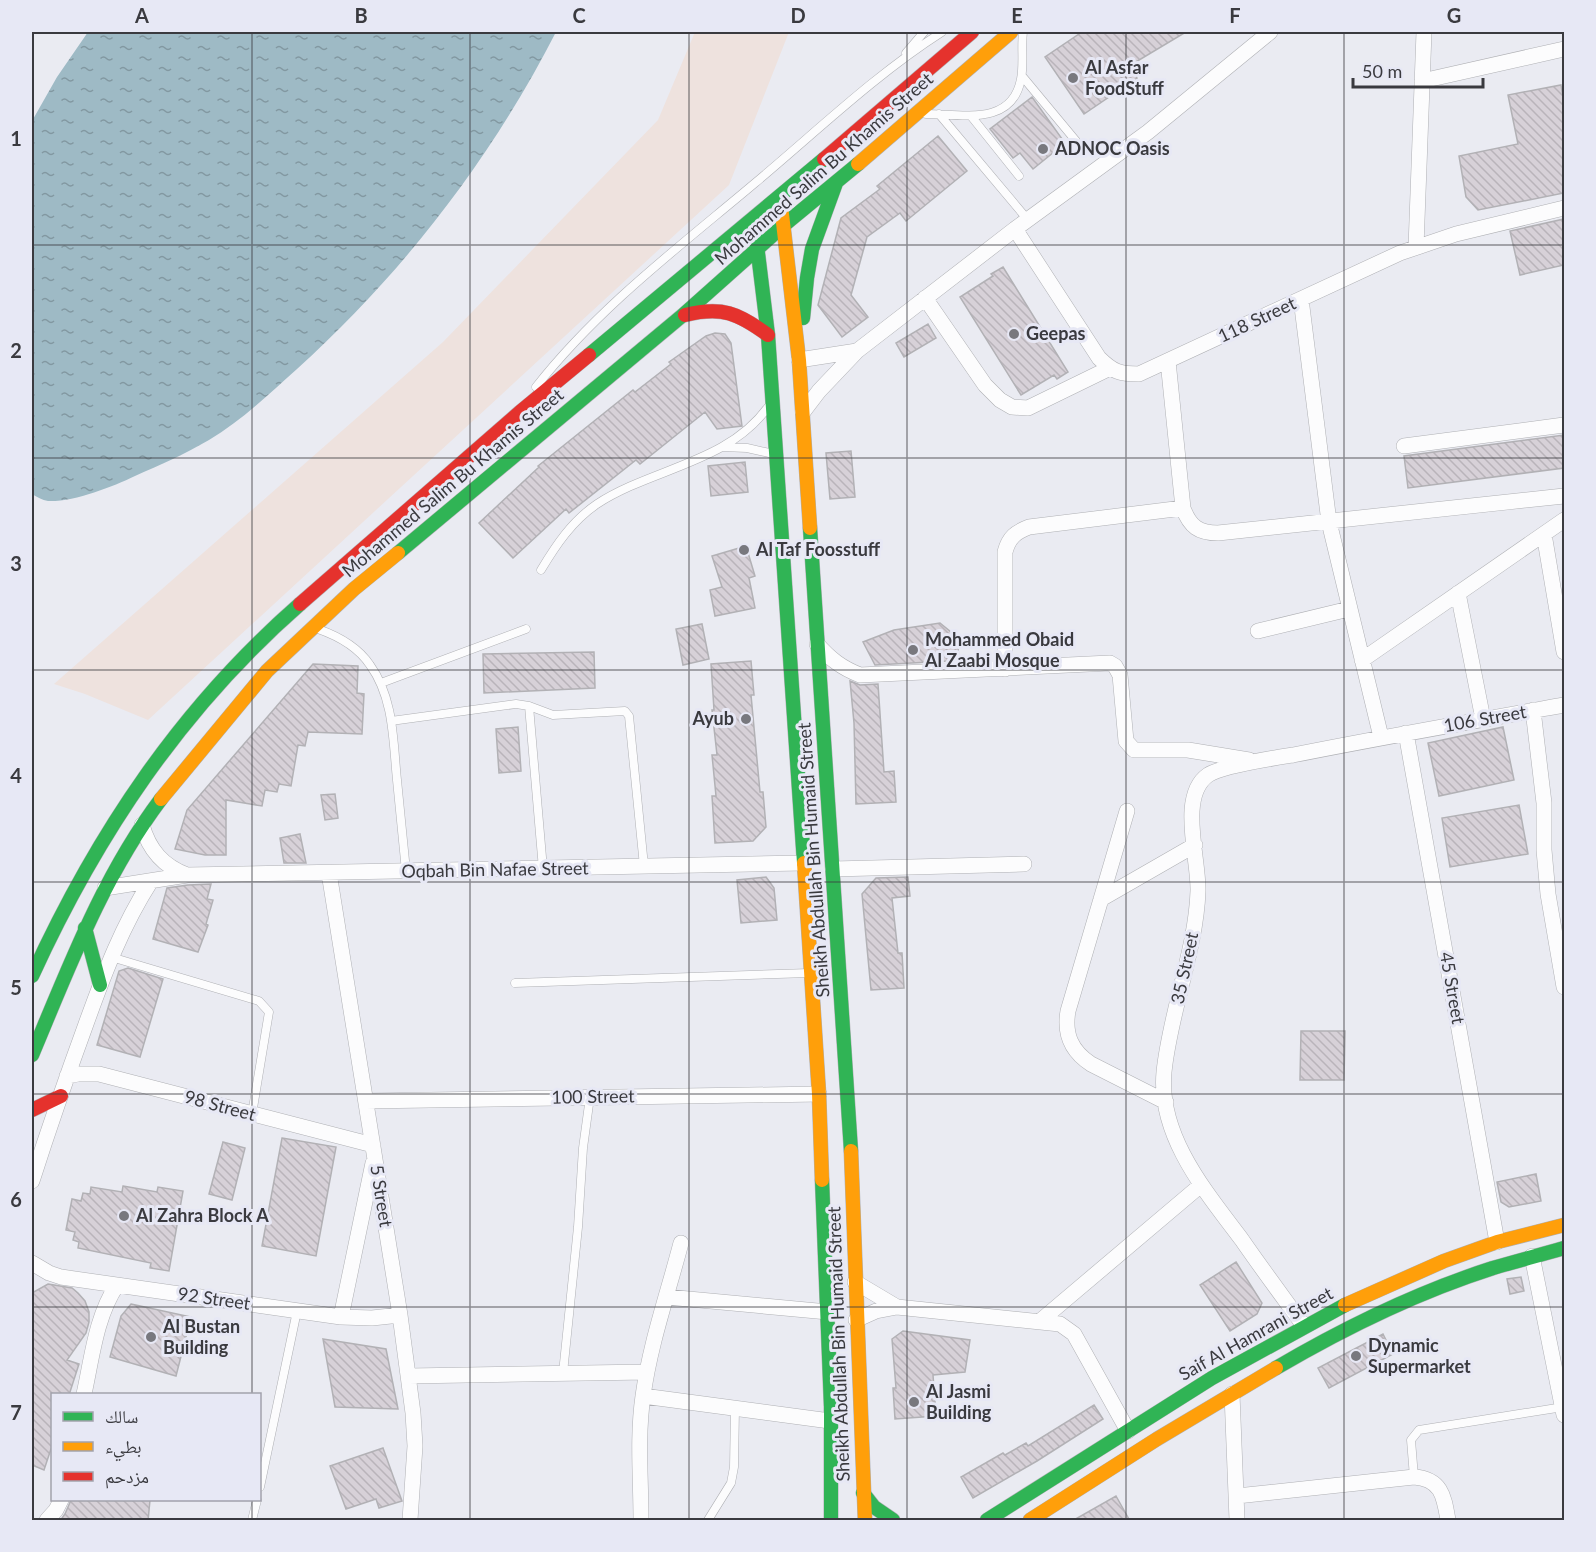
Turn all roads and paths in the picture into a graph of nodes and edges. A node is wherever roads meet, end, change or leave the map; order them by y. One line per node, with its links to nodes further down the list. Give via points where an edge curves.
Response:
1 (924, 32): 10 (lane)
2 (942, 32): 10 (lane)
3 (972, 32): 19 (street, Mohammed Salim Bu Khamis Street)
4 (1011, 32): 13 (street, Mohammed Salim Bu Khamis Street)
5 (1023, 32): 11 (lane)
6 (1270, 32): 8 (street)
7 (1424, 32): 12 (street)
8 (1254, 37): 22 (street, via 1148,132)
9 (1564, 49): 12 (street)
10 (900, 62): 35 (lane, via 611,306 552,366)
11 (1022, 76): 15 (lane, via 1008,103 991,114); 16 (lane)
12 (1422, 81): 24 (street)
13 (915, 114): 14 (lane); 18 (street, Mohammed Salim Bu Khamis Street)
14 (939, 114): 15 (lane); 22 (lane)
15 (971, 116): 17 (lane)
16 (1076, 141)
17 (1019, 176)
18 (836, 183): 23 (street, Mohammed Salim Bu Khamis Street); 31 (street, via 809,262)
19 (780, 197): 21 (street, Mohammed Salim Bu Khamis Street); 23 (street, Sheikh Abdullah Bin Humaid Street)
20 (1564, 208): 24 (street, 118 Street)
21 (754, 218): 25 (street, Sheikh Abdullah Bin Humaid Street); 35 (street, Mohammed Salim Bu Khamis Street)
22 (1022, 224): 26 (street); 33 (street, via 1099,358)
23 (784, 225): 25 (street, Mohammed Salim Bu Khamis Street); 31 (street, Sheikh Abdullah Bin Humaid Street)
24 (1416, 247): 27 (street, 118 Street)
25 (757, 248): 28 (street, Mohammed Salim Bu Khamis Street); 29 (street, Sheikh Abdullah Bin Humaid Street)
26 (925, 298): 30 (street); 33 (street, via 985,385 1012,407 1028,408)
27 (1301, 300): 32 (street, 118 Street); 44 (street)
28 (683, 315): 29 (street, via 723,310); 49 (street, Mohammed Salim Bu Khamis Street, via 354,589)
29 (768, 335): 34 (street, Sheikh Abdullah Bin Humaid Street)
30 (857, 351): 31 (street); 36 (street)
31 (799, 358): 36 (street, Sheikh Abdullah Bin Humaid Street)
32 (1168, 361): 33 (street, 118 Street, via 1139,374 1124,374); 42 (street)
33 (1110, 368)
34 (772, 401): 39 (lane, via 749,428); 40 (street, Sheikh Abdullah Bin Humaid Street)
35 (520, 412): 81 (street, Mohammed Salim Bu Khamis Street, via 260,639 229,672 137,786 90,860)
36 (803, 412): 52 (street, Sheikh Abdullah Bin Humaid Street)
37 (1564, 425): 38 (street)
38 (1404, 446)
39 (722, 447): 40 (lane); 46 (lane, via 598,504 575,522)
40 (776, 454): 68 (street, Sheikh Abdullah Bin Humaid Street)
41 (1564, 496): 44 (street)
42 (1183, 508): 44 (street, via 1197,530 1207,533); 55 (street, via 1029,527 1013,535 1005,552)
43 (1564, 520): 45 (street)
44 (1329, 522): 48 (street)
45 (1544, 534): 47 (street); 53 (street)
46 (541, 570)
47 (1458, 593): 54 (street); 60 (street)
48 (1349, 609): 51 (street); 54 (street)
49 (314, 627): 56 (lane, via 355,648 370,663); 66 (street, Mohammed Salim Bu Khamis Street, via 251,689)
50 (526, 629): 56 (lane)
51 (1258, 631)
52 (817, 644): 55 (street, via 844,669 860,675); 71 (street, Sheikh Abdullah Bin Humaid Street)
53 (1564, 652)
54 (1362, 660): 63 (street)
55 (1005, 669): 64 (street, via 1110,663 1120,675 1126,741 1134,750 1188,750)
56 (381, 683): 61 (lane)
57 (1564, 705): 59 (street, 106 Street)
58 (529, 706): 61 (lane, via 508,705); 70 (lane, via 553,715 618,710 628,713); 72 (lane)
59 (1533, 710): 60 (street, 106 Street); 85 (street, via 1544,803 1548,894)
60 (1484, 719): 62 (street, 106 Street)
61 (392, 721): 74 (lane)
62 (1406, 733): 63 (street, 35 Street); 99 (street, 45 Street)
63 (1381, 737): 64 (street, 35 Street)
64 (1257, 762): 67 (street, 35 Street, via 1209,774 1198,785 1192,814)
65 (1126, 811): 78 (street)
66 (142, 825): 75 (street, via 157,857); 77 (street, Mohammed Salim Bu Khamis Street)
67 (1195, 846): 78 (street); 92 (street, 35 Street, via 1197,908 1168,1048)
68 (803, 864): 70 (street, Oqbah Bin Nafae Street); 82 (street, Sheikh Abdullah Bin Humaid Street)
69 (1024, 864): 71 (street)
70 (645, 867): 72 (street, Oqbah Bin Nafae Street)
71 (833, 869): 104 (street, Sheikh Abdullah Bin Humaid Street, via 849,1097)
72 (543, 870): 74 (street, Oqbah Bin Nafae Street)
73 (329, 873): 74 (street, Oqbah Bin Nafae Street); 75 (street, Oqbah Bin Nafae Street); 91 (street, 5 Street)
74 (406, 873)
75 (187, 875): 76 (street, Oqbah Bin Nafae Street)
76 (151, 881): 77 (street, Oqbah Bin Nafae Street); 80 (street)
77 (105, 888): 79 (street, Mohammed Salim Bu Khamis Street)
78 (1101, 899): 92 (street, via 1068,1011 1067,1036 1085,1060)
79 (85, 928): 84 (street); 86 (street, Mohammed Salim Bu Khamis Street)
80 (111, 957): 84 (street); 94 (lane, via 259,1001 269,1012)
81 (34, 966)
82 (811, 973): 83 (lane); 88 (street, Sheikh Abdullah Bin Humaid Street)
83 (515, 983)
84 (100, 985): 87 (street)
85 (1564, 987)
86 (32, 1055)
87 (67, 1076): 89 (street); 94 (street, 98 Street, via 99,1074)
88 (819, 1095): 90 (street, 100 Street); 109 (street, Sheikh Abdullah Bin Humaid Street)
89 (61, 1096): 93 (street); 96 (street)
90 (590, 1097): 91 (street, 100 Street); 116 (lane)
91 (366, 1101): 95 (street, 5 Street)
92 (1166, 1102): 97 (street, 35 Street, via 1172,1128)
93 (32, 1110)
94 (252, 1114): 95 (street, 98 Street)
95 (374, 1150): 110 (street, 5 Street); 111 (street)
96 (32, 1181)
97 (1201, 1185): 113 (street); 114 (street, 35 Street)
98 (1564, 1225): 99 (street, Saif Al Hamrani Street)
99 (1497, 1242): 114 (street, Saif Al Hamrani Street, via 1380,1288)
100 (681, 1243): 106 (street)
101 (1564, 1248): 102 (street)
102 (1532, 1256): 118 (street); 120 (street, via 1391,1308)
103 (32, 1263): 105 (street, 92 Street, via 61,1277)
104 (855, 1282): 107 (street); 112 (street, Sheikh Abdullah Bin Humaid Street)
105 (117, 1285): 108 (street, 92 Street); 119 (street, via 100,1321)
106 (667, 1296): 109 (street); 115 (street)
107 (897, 1307): 112 (street); 113 (street)
108 (297, 1311): 111 (street, 92 Street); 127 (lane)
109 (828, 1312): 124 (street, Sheikh Abdullah Bin Humaid Street)
110 (400, 1315): 111 (street, 92 Street); 117 (street, 5 Street)
111 (341, 1317)
112 (856, 1320): 128 (street, Sheikh Abdullah Bin Humaid Street)
113 (1039, 1322): 125 (street, via 1060,1324 1074,1334)
114 (1304, 1326): 125 (street, Saif Al Hamrani Street)
115 (647, 1372): 116 (street); 121 (street)
116 (563, 1373): 117 (street)
117 (409, 1376): 136 (street, 5 Street, via 415,1446)
118 (1561, 1380): 123 (street)
119 (84, 1393)
120 (1232, 1394): 129 (street); 142 (street)
121 (643, 1396): 122 (street); 137 (street)
122 (735, 1408): 124 (street); 138 (lane, via 733,1475 728,1491)
123 (1564, 1411): 126 (lane, via 1419,1430 1411,1440)
124 (831, 1414): 132 (street, via 840,1454); 133 (street, Sheikh Abdullah Bin Humaid Street)
125 (1128, 1431): 141 (street, Saif Al Hamrani Street)
126 (1414, 1477): 129 (street); 144 (street, via 1437,1486)
127 (261, 1482)
128 (863, 1493): 139 (street, Sheikh Abdullah Bin Humaid Street); 140 (street)
129 (1237, 1496): 143 (street)
130 (60, 1501): 134 (street)
131 (257, 1501): 135 (lane)
132 (845, 1509)
133 (829, 1517)
134 (47, 1521)
135 (252, 1521)
136 (410, 1521)
137 (641, 1521)
138 (708, 1521)
139 (865, 1521)
140 (893, 1521)
141 (987, 1521)
142 (1030, 1521)
143 (1237, 1521)
144 (1448, 1521)

